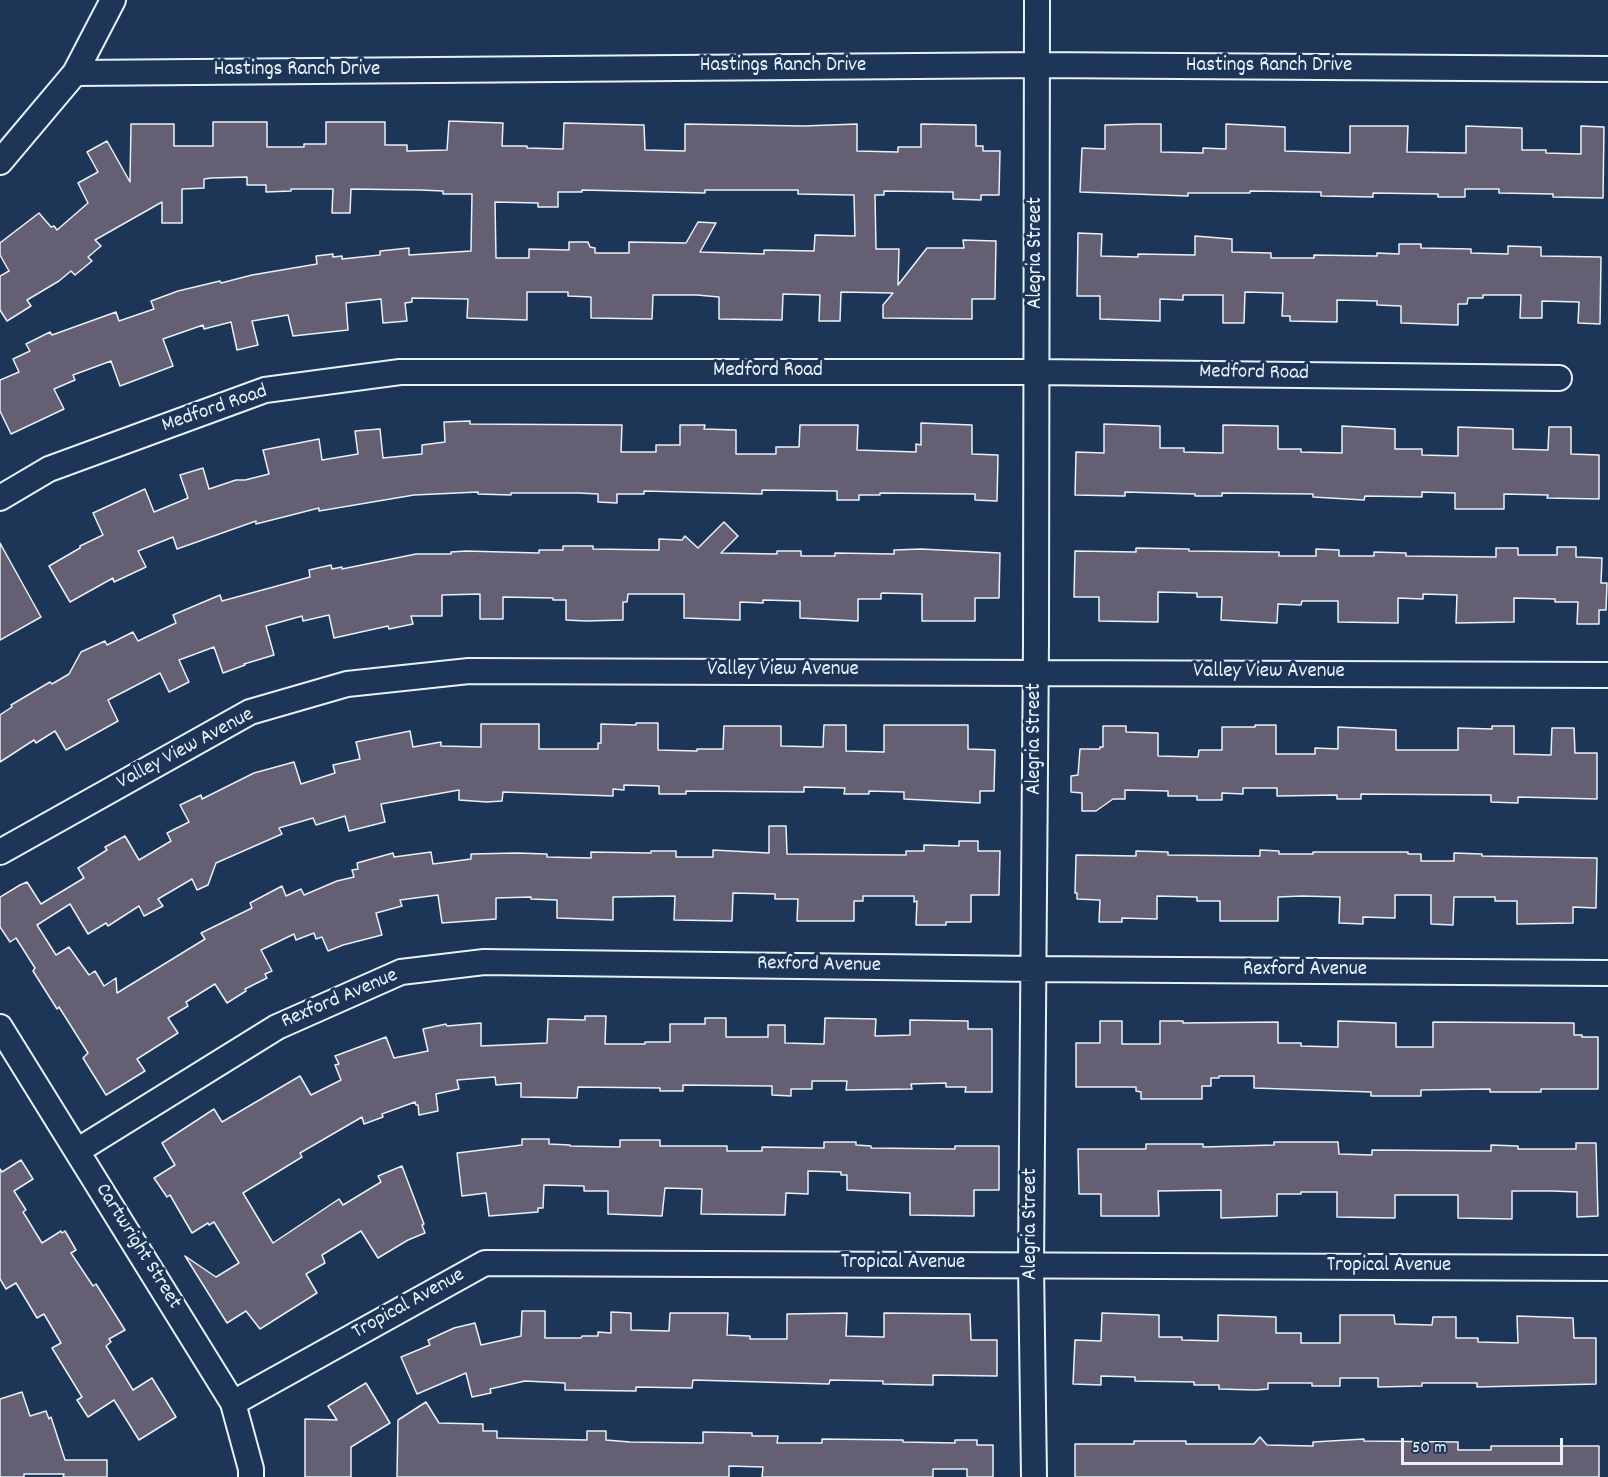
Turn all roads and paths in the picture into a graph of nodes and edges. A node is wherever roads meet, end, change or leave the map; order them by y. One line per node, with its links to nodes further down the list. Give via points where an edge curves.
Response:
1 (113, 0): 5 (street)
2 (1037, 0): 3 (street, Alegria Street)
3 (1037, 65): 4 (street, Hastings Ranch Drive); 5 (street, Hastings Ranch Drive); 7 (street, Alegria Street)
4 (1608, 69)
5 (75, 73): 6 (street)
6 (0, 162)
7 (1037, 372): 8 (street, Medford Road); 9 (street, Medford Road, via 400,372 265,390 49,469); 10 (street, Alegria Street)
8 (1559, 378)
9 (0, 498)
10 (1036, 672): 11 (street, Valley View Avenue); 12 (street, Valley View Avenue, via 469,671 347,684 250,712); 13 (street, Alegria Street)
11 (1608, 675)
12 (0, 852)
13 (1034, 969): 14 (street, Rexford Avenue); 16 (street, Rexford Avenue, via 484,962 400,972 277,1026); 17 (street, Alegria Street)
14 (1608, 973)
15 (0, 1027): 16 (street, Cartwright Street)
16 (77, 1151): 19 (street, Cartwright Street)
17 (1031, 1265): 18 (street, Tropical Avenue); 19 (street, Tropical Avenue, via 485,1263); 21 (street, Alegria Street)
18 (1608, 1268)
19 (233, 1403): 20 (street, Cartwright Street)
20 (251, 1477)
21 (1034, 1477)

